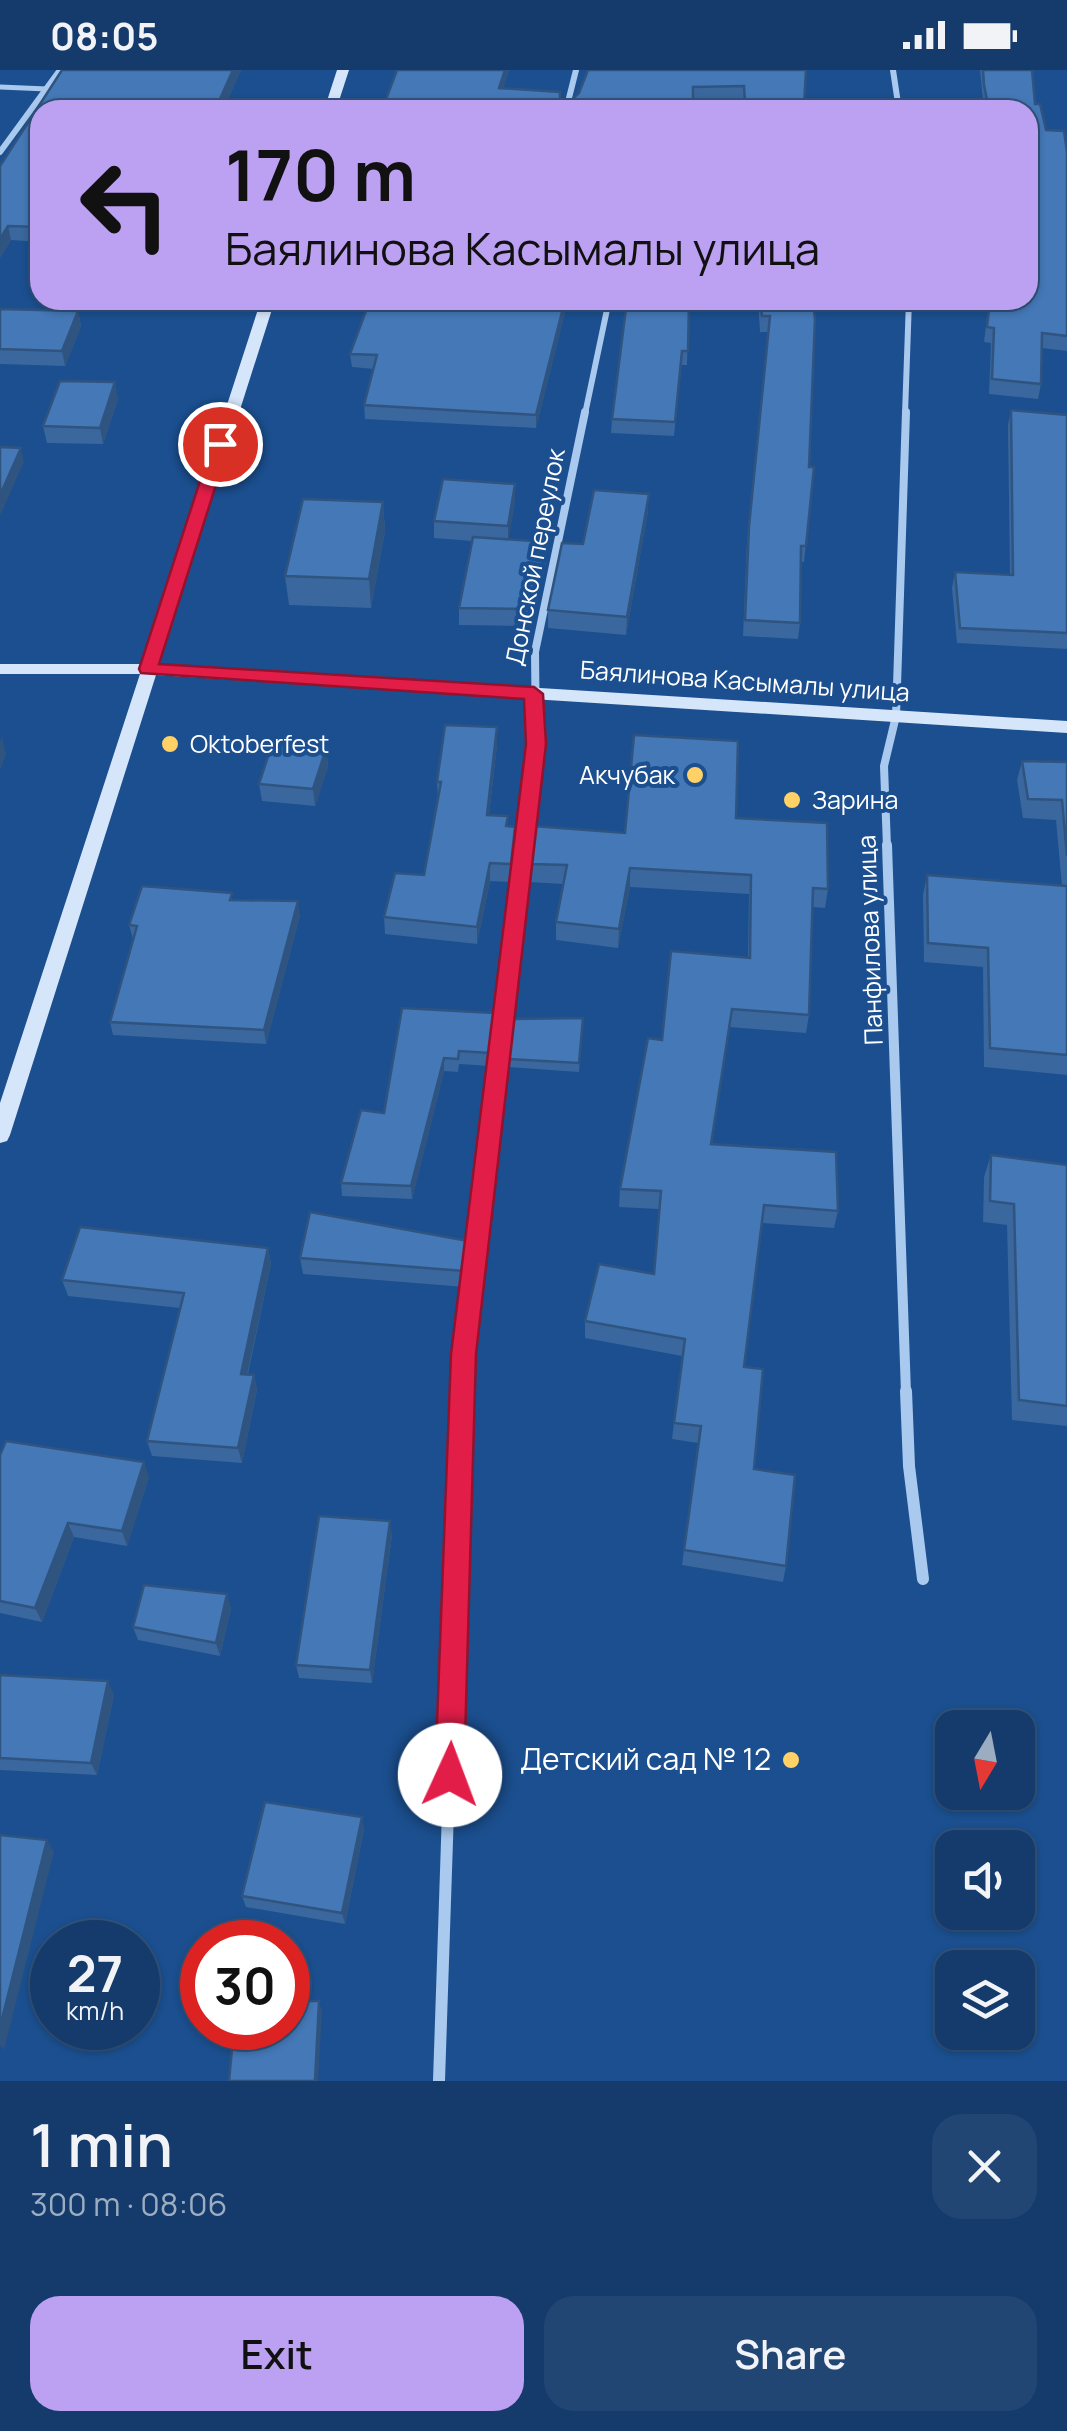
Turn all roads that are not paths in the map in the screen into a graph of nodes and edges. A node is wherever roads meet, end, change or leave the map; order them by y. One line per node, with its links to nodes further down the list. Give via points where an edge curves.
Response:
1 (60, 70): 6 (street)
2 (343, 70): 8 (street)
3 (576, 70): 9 (street)
4 (893, 70): 10 (street)
5 (0, 87): 6 (lane)
6 (47, 88): 7 (street)
7 (38, 100)
8 (333, 100)
9 (568, 100)
10 (898, 100)
11 (30, 111): 12 (street)
12 (0, 152)
13 (265, 310): 17 (street)
14 (607, 310): 18 (street, Донской переулок, via 536,652)
15 (908, 310): 19 (street, Панфилова улица)
16 (0, 669): 17 (street, Баялинова Касымалы улица)
17 (148, 669): 18 (street, Баялинова Касымалы улица); 21 (street)
18 (534, 694): 19 (street, Баялинова Касымалы улица); 23 (street, Донской переулок, via 536,744 464,1354)
19 (896, 716): 20 (street, Баялинова Касымалы улица); 22 (street, Панфилова улица, via 884,766 909,1466)
20 (1067, 727)
21 (0, 1136)
22 (923, 1579)
23 (439, 2081)

